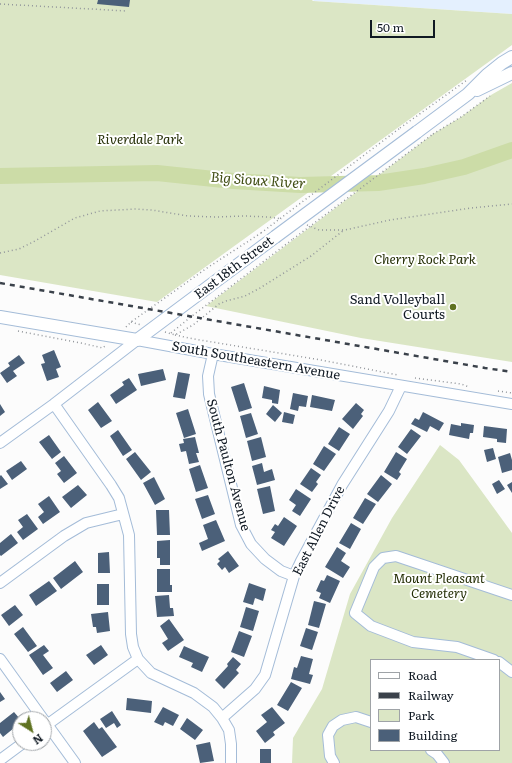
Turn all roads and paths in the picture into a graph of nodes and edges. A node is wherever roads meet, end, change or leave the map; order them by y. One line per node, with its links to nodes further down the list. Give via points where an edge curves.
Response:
1 (0, 4): 2 (path)
2 (127, 11)
3 (512, 57): 6 (main road, via 487,75)
4 (512, 73): 6 (main road)
5 (467, 80): 14 (path, bridge, via 261,233)
6 (468, 94): 15 (main road, East 18th Street, bridge)
7 (491, 95): 16 (path, bridge, via 433,134 292,239)
8 (512, 204): 11 (path, via 390,220)
9 (284, 219): 12 (path, via 188,216 135,209 100,211 75,218 19,249)
10 (305, 225): 11 (path, via 319,230)
11 (344, 230): 17 (path, via 311,256 278,277 245,296 219,304 193,325)
12 (0, 253)
13 (0, 317): 18 (main road, South Southeastern Avenue)
14 (131, 322)
15 (152, 328): 16 (path); 18 (main road, East 18th Street)
16 (171, 334): 17 (path); 19 (path)
17 (175, 335): 21 (path)
18 (137, 340): 19 (street, South Southeastern Avenue); 27 (street, East 18th Street)
19 (158, 344): 20 (street, South Southeastern Avenue)
20 (213, 354): 23 (street, South Southeastern Avenue); 31 (street, South Paulton Avenue, via 208,376 209,394 241,525 251,544 264,559 281,571)
21 (398, 375)
22 (412, 377): 24 (path)
23 (401, 386): 28 (street, South Southeastern Avenue); 31 (street, East Allen Drive, via 389,411 342,485)
24 (474, 388)
25 (496, 391): 26 (path)
26 (512, 393)
27 (54, 404): 29 (street, East 18th Street); 30 (street, via 111,485 119,498)
28 (512, 404)
29 (0, 443)
30 (123, 514): 32 (street, via 86,523); 35 (street, via 129,535 130,634)
31 (294, 576): 41 (street, East Allen Drive, via 265,675 255,689)
32 (0, 583)
33 (512, 596): 36 (street, via 396,556 383,558 374,567 355,613 371,626 413,642 457,647)
34 (0, 659): 39 (street)
35 (138, 659): 40 (street); 41 (street, via 151,674 194,693 213,707)
36 (491, 659)
37 (500, 663): 38 (street)
38 (512, 672)
39 (37, 711)
40 (52, 718)
41 (222, 718): 48 (street, via 229,730)
42 (370, 722): 49 (street, via 356,717 342,720 333,726 328,735 330,756)
43 (52, 732): 47 (street)
44 (12, 751): 46 (street)
45 (432, 751): 50 (street)
46 (0, 760)
47 (76, 763)
48 (231, 763)
49 (334, 763)
50 (444, 763)

